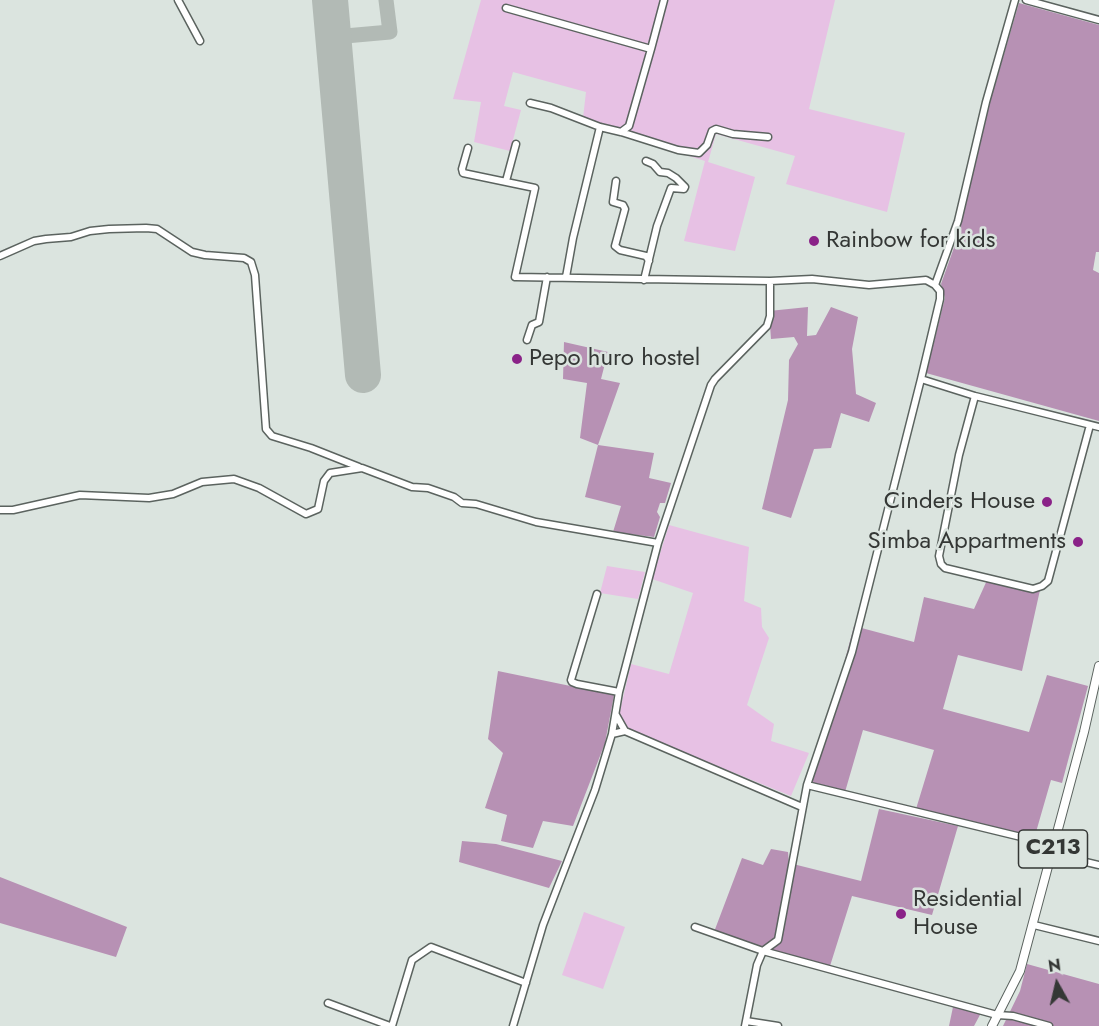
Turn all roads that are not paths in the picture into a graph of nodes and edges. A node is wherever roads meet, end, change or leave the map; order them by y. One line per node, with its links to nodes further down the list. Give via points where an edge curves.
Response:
1 (177, 0): 7 (street)
2 (664, 0): 8 (street)
3 (1015, 0): 24 (street, via 958,221)
4 (1026, 0): 6 (street)
5 (506, 8): 8 (street)
6 (1099, 20)
7 (200, 41)
8 (651, 49): 11 (street, via 629,126)
9 (530, 103): 10 (street)
10 (600, 128): 11 (street); 21 (street)
11 (621, 132): 12 (street, via 699,153 716,129)
12 (768, 137)
13 (516, 144): 16 (street)
14 (468, 148): 16 (street, via 463,173)
15 (646, 161): 19 (street, via 685,187 671,188)
16 (506, 181): 20 (street, via 535,189 515,277)
17 (616, 181): 19 (street, via 613,201 625,209 615,246 646,255)
18 (0, 256): 30 (street, via 34,241 90,231 146,228 157,230 192,252 251,262 266,429 272,436)
19 (649, 262): 22 (street)
20 (547, 277): 21 (street); 25 (street, via 539,322 531,325)
21 (566, 277): 22 (street)
22 (644, 280): 23 (street)
23 (770, 281): 24 (street, via 819,279 869,285 920,279); 32 (street, via 769,321 711,385)
24 (935, 285): 26 (street, via 940,299)
25 (527, 340)
26 (921, 379): 27 (street); 39 (street, via 852,652)
27 (975, 396): 28 (street); 28 (street, via 939,556 945,568 1033,589 1048,581)
28 (1090, 425): 29 (street)
29 (1099, 427)
30 (362, 468): 31 (street, via 330,473 324,481 318,509 306,514 234,479 202,482 150,498 80,495); 32 (street, via 412,487 454,497 462,503 536,522)
31 (0, 510)
32 (658, 543): 35 (street)
33 (597, 594): 35 (street, via 571,680)
34 (1099, 666): 41 (main road, C213)
35 (619, 692): 36 (street)
36 (616, 715): 37 (street); 38 (street)
37 (625, 731): 38 (street); 40 (street)
38 (612, 734): 48 (street)
39 (807, 785): 40 (street); 41 (street)
40 (802, 807): 47 (street, via 778,940)
41 (1054, 845): 42 (main road, C213)
42 (1052, 854): 43 (street); 44 (main road, C213)
43 (1099, 865)
44 (1034, 925): 46 (street); 50 (main road, C213, via 1020,971)
45 (694, 927): 47 (street)
46 (1099, 941)
47 (763, 951): 50 (street); 51 (street)
48 (526, 983): 52 (street, via 431,947 412,960); 53 (street)
49 (328, 1003): 52 (street)
50 (997, 1015): 55 (main road, C213); 56 (street)
51 (745, 1023): 54 (street)
52 (391, 1026)
53 (513, 1026)
54 (778, 1026)
55 (992, 1026)
56 (1048, 1026)

